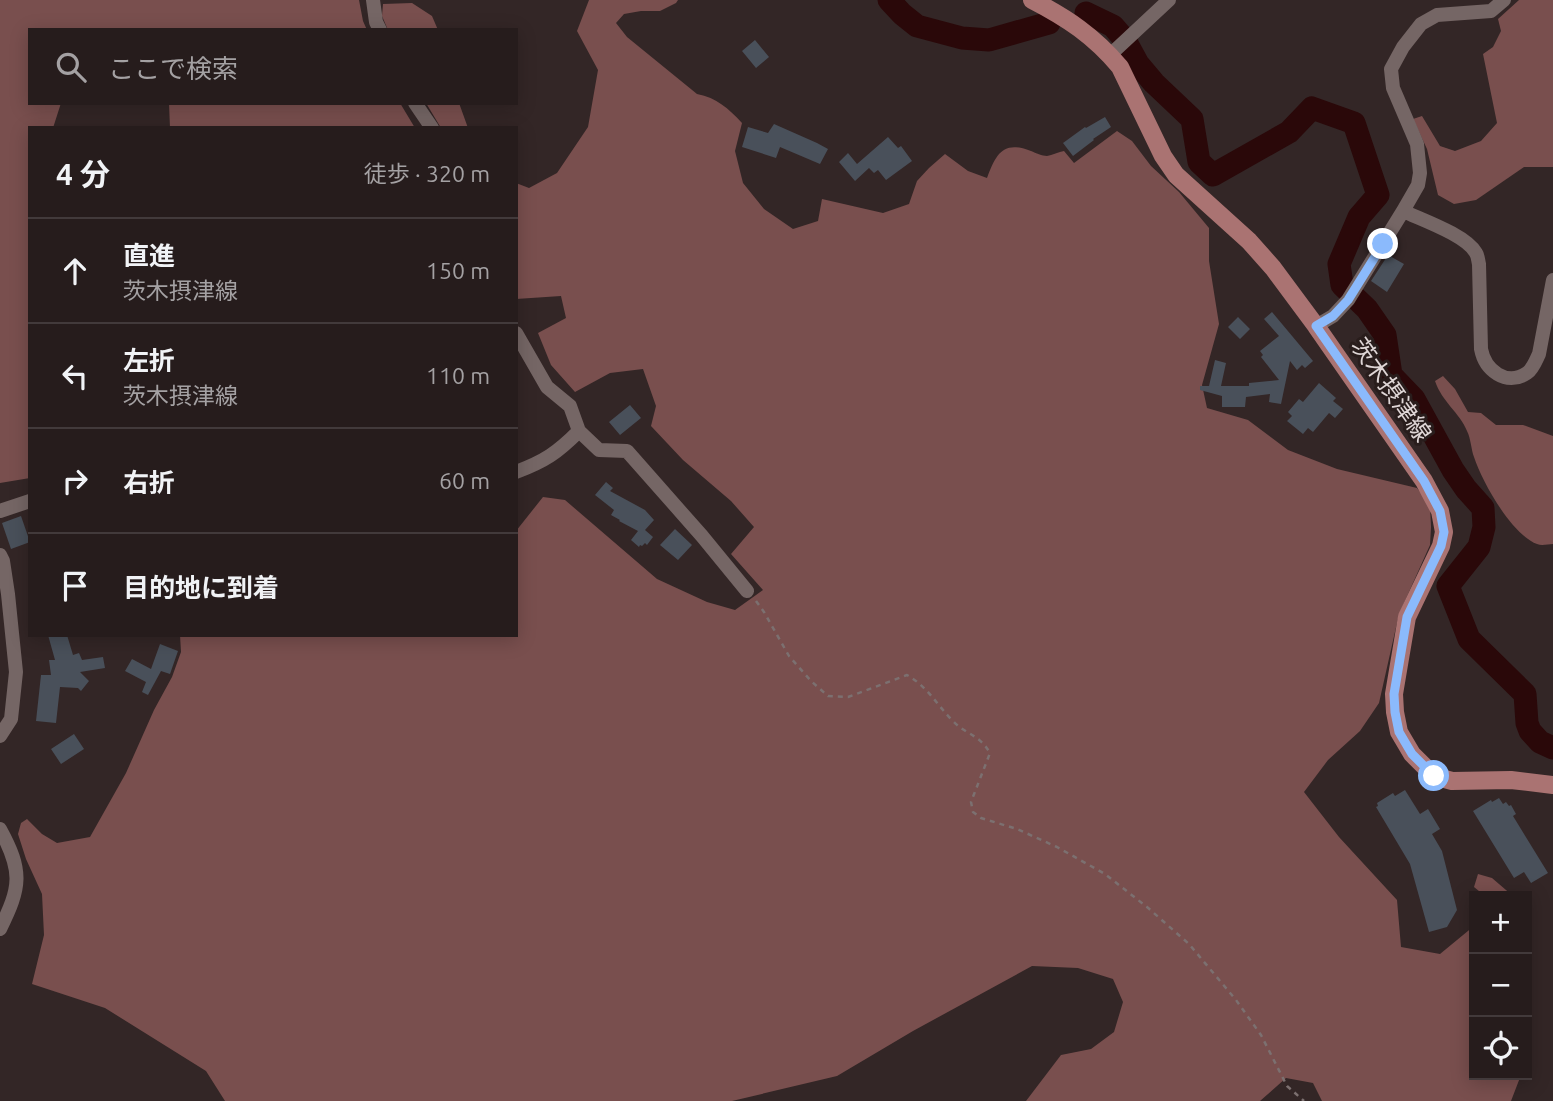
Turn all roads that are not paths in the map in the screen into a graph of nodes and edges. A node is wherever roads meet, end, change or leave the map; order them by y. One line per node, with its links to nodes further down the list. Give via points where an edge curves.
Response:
1 (373, 0): 5 (street)
2 (1032, 0): 6 (main road, 茨木摂津線)
3 (1169, 0): 6 (street)
4 (1504, 0): 9 (street, via 1491,11 1437,15 1421,24 1391,69 1393,88 1417,145 1420,173)
5 (379, 28)
6 (1113, 52): 11 (main road, 茨木摂津線, via 1176,175 1249,241)
7 (416, 105): 8 (street)
8 (431, 126)
9 (1403, 211): 10 (street, via 1460,237 1476,253 1481,349 1496,373 1517,376 1535,363); 11 (street, via 1351,295 1333,316)
10 (1553, 281)
11 (1316, 326): 20 (main road, 茨木摂津線, via 1440,511 1441,546 1407,617 1394,694 1399,732 1412,754 1434,776 1452,781)
12 (518, 336): 13 (street, via 547,387 570,406)
13 (579, 431): 14 (street, via 541,463); 18 (street, via 599,450 627,451)
14 (518, 470)
15 (28, 502): 16 (street)
16 (0, 510)
17 (0, 555): 19 (street, via 16,672 11,719)
18 (747, 591)
19 (0, 736)
20 (1553, 785)
21 (0, 829): 22 (street, via 18,872 12,905)
22 (0, 929)

